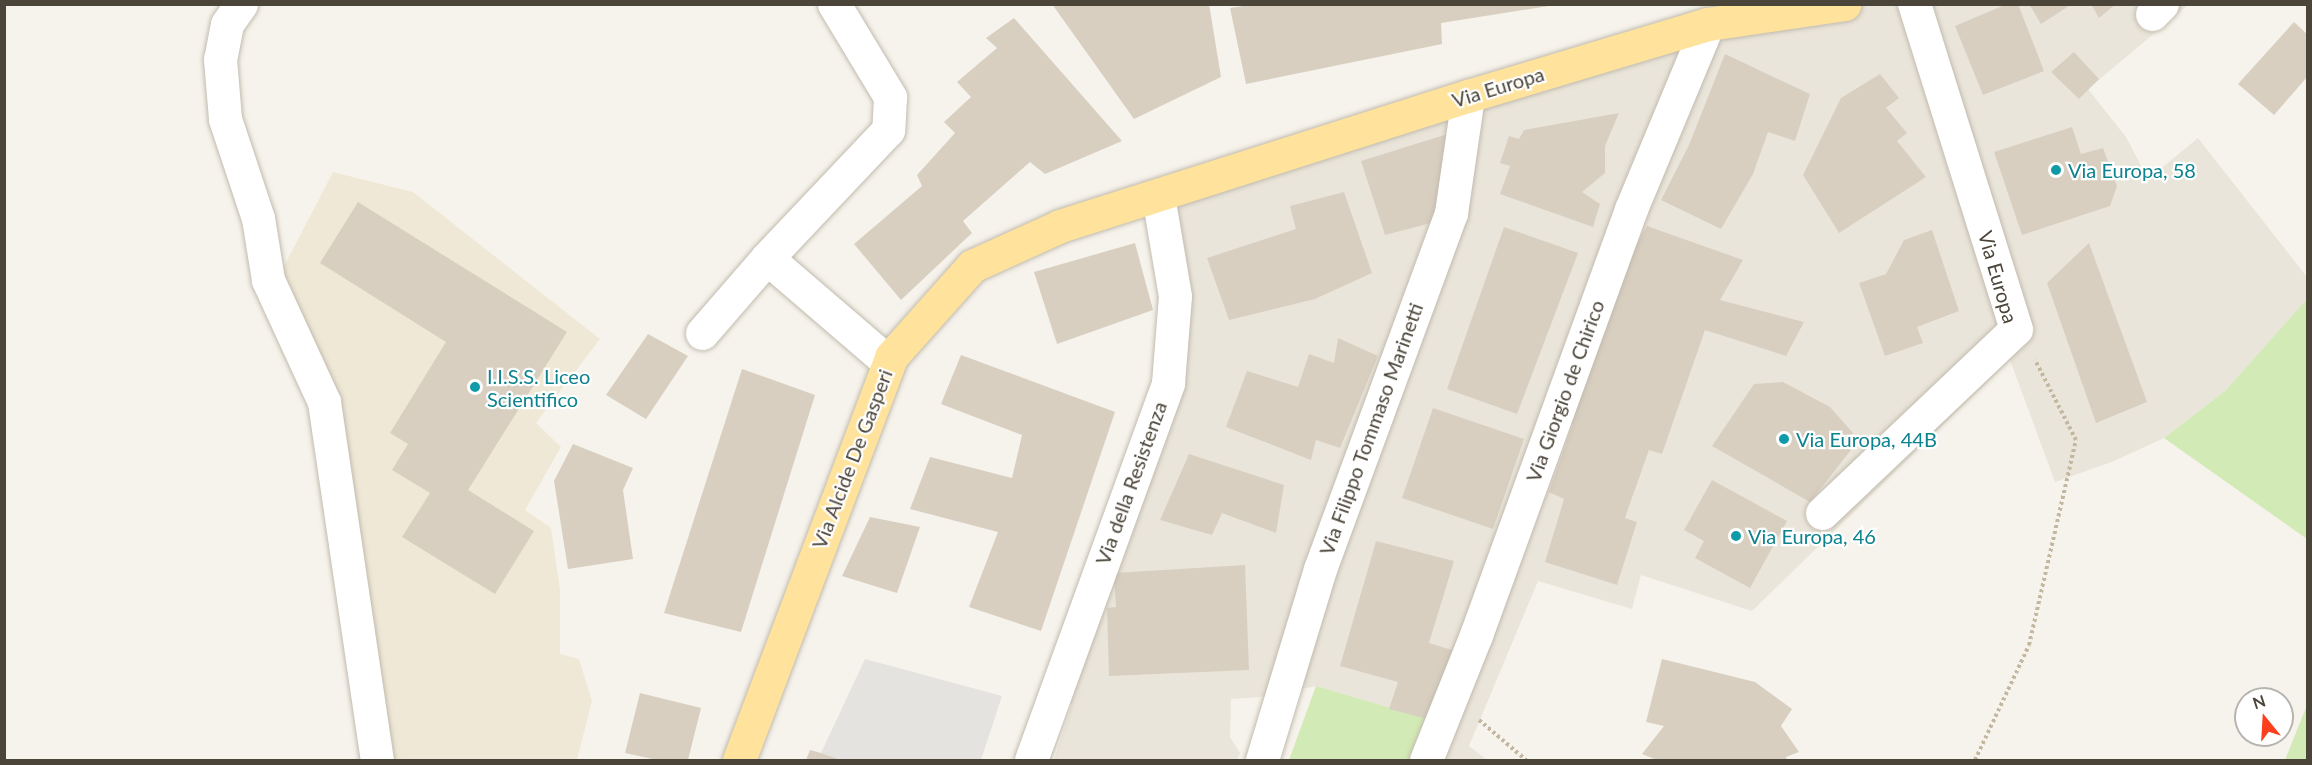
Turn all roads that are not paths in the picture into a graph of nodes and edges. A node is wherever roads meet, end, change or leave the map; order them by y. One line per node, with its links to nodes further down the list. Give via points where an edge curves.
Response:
1 (241, 4): 12 (street, via 227,24 220,58 225,119 258,218 268,280 324,402)
2 (834, 4): 8 (street, via 890,97 888,130)
3 (1845, 4): 5 (main road, Via Europa)
4 (1914, 4): 11 (street, Via Europa, via 2016,329)
5 (1708, 24): 6 (main road, Via Europa); 16 (street, Via Giorgio de Chirico, via 1631,209)
6 (1468, 96): 7 (main road, Via Europa); 15 (street, Via Filippo Tommaso Marinetti, via 1451,213 1320,569)
7 (1158, 195): 10 (main road, Via Alcide De Gasperi, via 1060,226 972,266); 14 (street, Via della Resistenza, via 1175,296 1168,384)
8 (767, 258): 9 (street); 10 (street)
9 (702, 333)
10 (888, 362): 13 (main road, Via Alcide De Gasperi)
11 (1822, 513)
12 (377, 760)
13 (739, 760)
14 (1031, 760)
15 (1262, 760)
16 (1426, 760)

